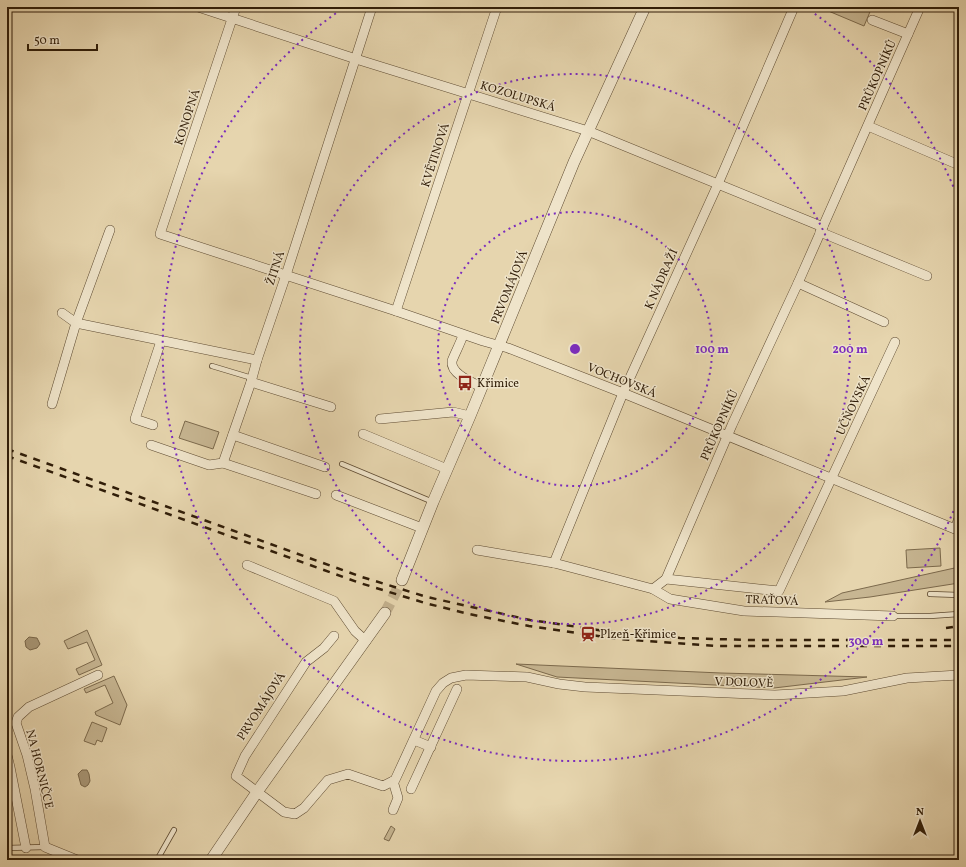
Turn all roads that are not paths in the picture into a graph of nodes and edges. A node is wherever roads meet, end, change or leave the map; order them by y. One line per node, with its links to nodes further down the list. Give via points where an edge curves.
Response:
1 (198, 7): 8 (street, KOZOLUPSKÁ)
2 (236, 7): 8 (street, KONOPNÁ)
3 (372, 7): 11 (street, ŽITNÁ)
4 (497, 7): 12 (street, KVĚTINOVÁ)
5 (645, 7): 14 (street, PRVOMÁJOVÁ)
6 (794, 7): 16 (street, K NÁDRAŽÍ)
7 (920, 7): 10 (street, PRŮKOPNÍKŮ)
8 (233, 18): 11 (street, KOZOLUPSKÁ); 19 (street, KONOPNÁ)
9 (872, 20): 10 (street, PRŮKOPNÍKŮ)
10 (908, 34): 13 (street, PRŮKOPNÍKŮ)
11 (356, 59): 12 (street, KOZOLUPSKÁ); 20 (street, ŽITNÁ)
12 (468, 93): 14 (street, KOZOLUPSKÁ); 23 (street, KVĚTINOVÁ)
13 (868, 126): 15 (street, PRŮKOPNÍKŮ); 18 (street, PRŮKOPNÍKŮ)
14 (588, 131): 16 (street, KOZOLUPSKÁ); 30 (street, PRVOMÁJOVÁ)
15 (959, 164)
16 (718, 184): 18 (street, KOZOLUPSKÁ); 35 (street, K NÁDRAŽÍ)
17 (110, 230): 26 (street)
18 (822, 230): 21 (street, KOZOLUPSKÁ); 22 (street, PRŮKOPNÍKŮ)
19 (160, 234): 20 (street, VOCHOVSKÁ)
20 (286, 275): 23 (street, VOCHOVSKÁ); 31 (street, ŽITNÁ)
21 (927, 276)
22 (798, 283): 25 (street); 43 (street, PRŮKOPNÍKŮ)
23 (396, 311): 27 (street, VOCHOVSKÁ)
24 (62, 313): 26 (street)
25 (884, 322)
26 (76, 323): 28 (street); 36 (street)
27 (463, 335): 30 (street, VOCHOVSKÁ); 34 (street, via 452,362 454,370)
28 (161, 341): 31 (street); 40 (street, via 135,419)
29 (895, 342): 49 (street, UČŇOVSKÁ)
30 (499, 344): 34 (street, PRVOMÁJOVÁ); 35 (street, VOCHOVSKÁ)
31 (257, 360): 33 (street, ŽITNÁ)
32 (212, 366): 33 (lane)
33 (252, 380): 37 (street); 42 (street, ŽITNÁ)
34 (482, 387): 38 (street, PRVOMÁJOVÁ)
35 (623, 393): 43 (street, VOCHOVSKÁ); 56 (street, K NÁDRAŽÍ)
36 (52, 404)
37 (330, 407)
38 (470, 416): 39 (street, via 453,412); 48 (street, PRVOMÁJOVÁ)
39 (380, 419)
40 (153, 425)
41 (363, 434): 48 (street)
42 (233, 435): 45 (street, ŽITNÁ); 47 (street)
43 (727, 436): 49 (street, VOCHOVSKÁ); 58 (street, PRŮKOPNÍKŮ)
44 (151, 445): 45 (street, via 209,465)
45 (223, 463): 50 (street)
46 (342, 464): 52 (lane)
47 (325, 467)
48 (447, 469): 52 (street, PRVOMÁJOVÁ)
49 (832, 478): 53 (street, via 955,529); 61 (street, UČŇOVSKÁ)
50 (316, 494)
51 (336, 495): 54 (street)
52 (433, 502): 54 (street, PRVOMÁJOVÁ)
53 (959, 518)
54 (422, 528): 59 (street, PRVOMÁJOVÁ)
55 (477, 550): 56 (street, TRAŤOVÁ)
56 (554, 563): 60 (street, TRAŤOVÁ)
57 (247, 565): 68 (street, via 334,601 355,631)
58 (666, 579): 60 (street); 61 (street, TRAŤOVÁ)
59 (402, 580)
60 (653, 589): 66 (street, TRAŤOVÁ, via 670,599 744,611)
61 (780, 591)
62 (930, 594): 63 (lane)
63 (959, 595)
64 (385, 613): 68 (street)
65 (959, 614): 66 (lane)
66 (893, 616)
67 (334, 636): 78 (street, PRVOMÁJOVÁ, via 306,662 245,756 236,776)
68 (366, 640): 78 (street)
69 (98, 675): 72 (street, NA HORNIČCE, via 30,707)
70 (959, 675): 73 (street, V DOLOVĚ, via 907,678 843,691 775,695 585,687 527,677 466,675 451,678 436,691)
71 (457, 689): 74 (street)
72 (11, 722): 81 (street, NA HORNIČCE, via 30,768)
73 (414, 740): 74 (street); 76 (street, V DOLOVĚ)
74 (431, 747): 77 (street)
75 (7, 755): 83 (street)
76 (393, 781): 78 (street, via 383,786 348,774 328,780 304,808 295,814 284,812); 79 (street, via 398,798)
77 (411, 789)
78 (257, 792): 86 (street)
79 (393, 810)
80 (174, 830): 85 (lane)
81 (45, 847): 83 (lane); 84 (street)
82 (7, 848): 83 (lane)
83 (26, 848)
84 (77, 860)
85 (157, 860)
86 (211, 860)

